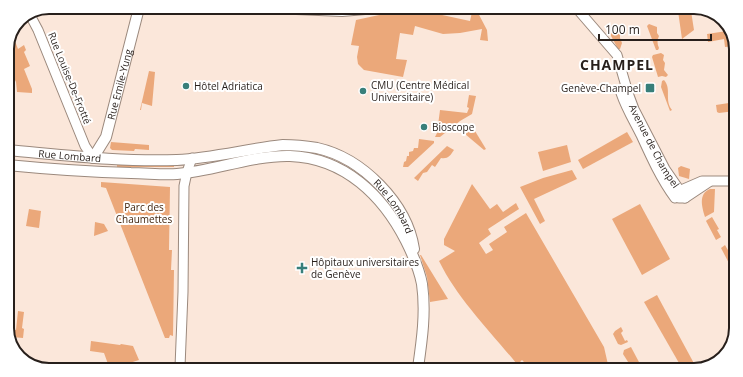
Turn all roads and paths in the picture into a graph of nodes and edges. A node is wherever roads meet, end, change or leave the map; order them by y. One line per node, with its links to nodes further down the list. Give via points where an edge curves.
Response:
1 (137, 14): 5 (main road, Rue Emile-Yung, via 106,137)
2 (582, 14): 10 (street, Avenue de Champel, via 611,48 619,70 621,93 626,107 668,188 680,196 714,181)
3 (33, 19): 5 (street, Rue Louise-De-Frotté, via 85,146)
4 (14, 151): 5 (main road, Rue Lombard)
5 (93, 158): 6 (main road, Rue Lombard); 8 (main road)
6 (192, 158): 9 (street); 12 (main road, Rue Lombard, via 283,145 318,148 353,164 379,184 395,203)
7 (14, 165): 8 (main road, Rue Lombard)
8 (94, 171): 9 (main road, Rue Lombard, via 175,174)
9 (187, 172): 11 (main road, Rue Lombard, via 272,157 292,156 315,160 342,170 360,182 382,203); 14 (street, via 184,186)
10 (729, 181)
11 (398, 225): 12 (main road, Rue Lombard); 13 (main road)
12 (409, 230): 13 (main road)
13 (415, 257): 15 (main road, via 422,283 424,306)
14 (180, 363)
15 (419, 363)

